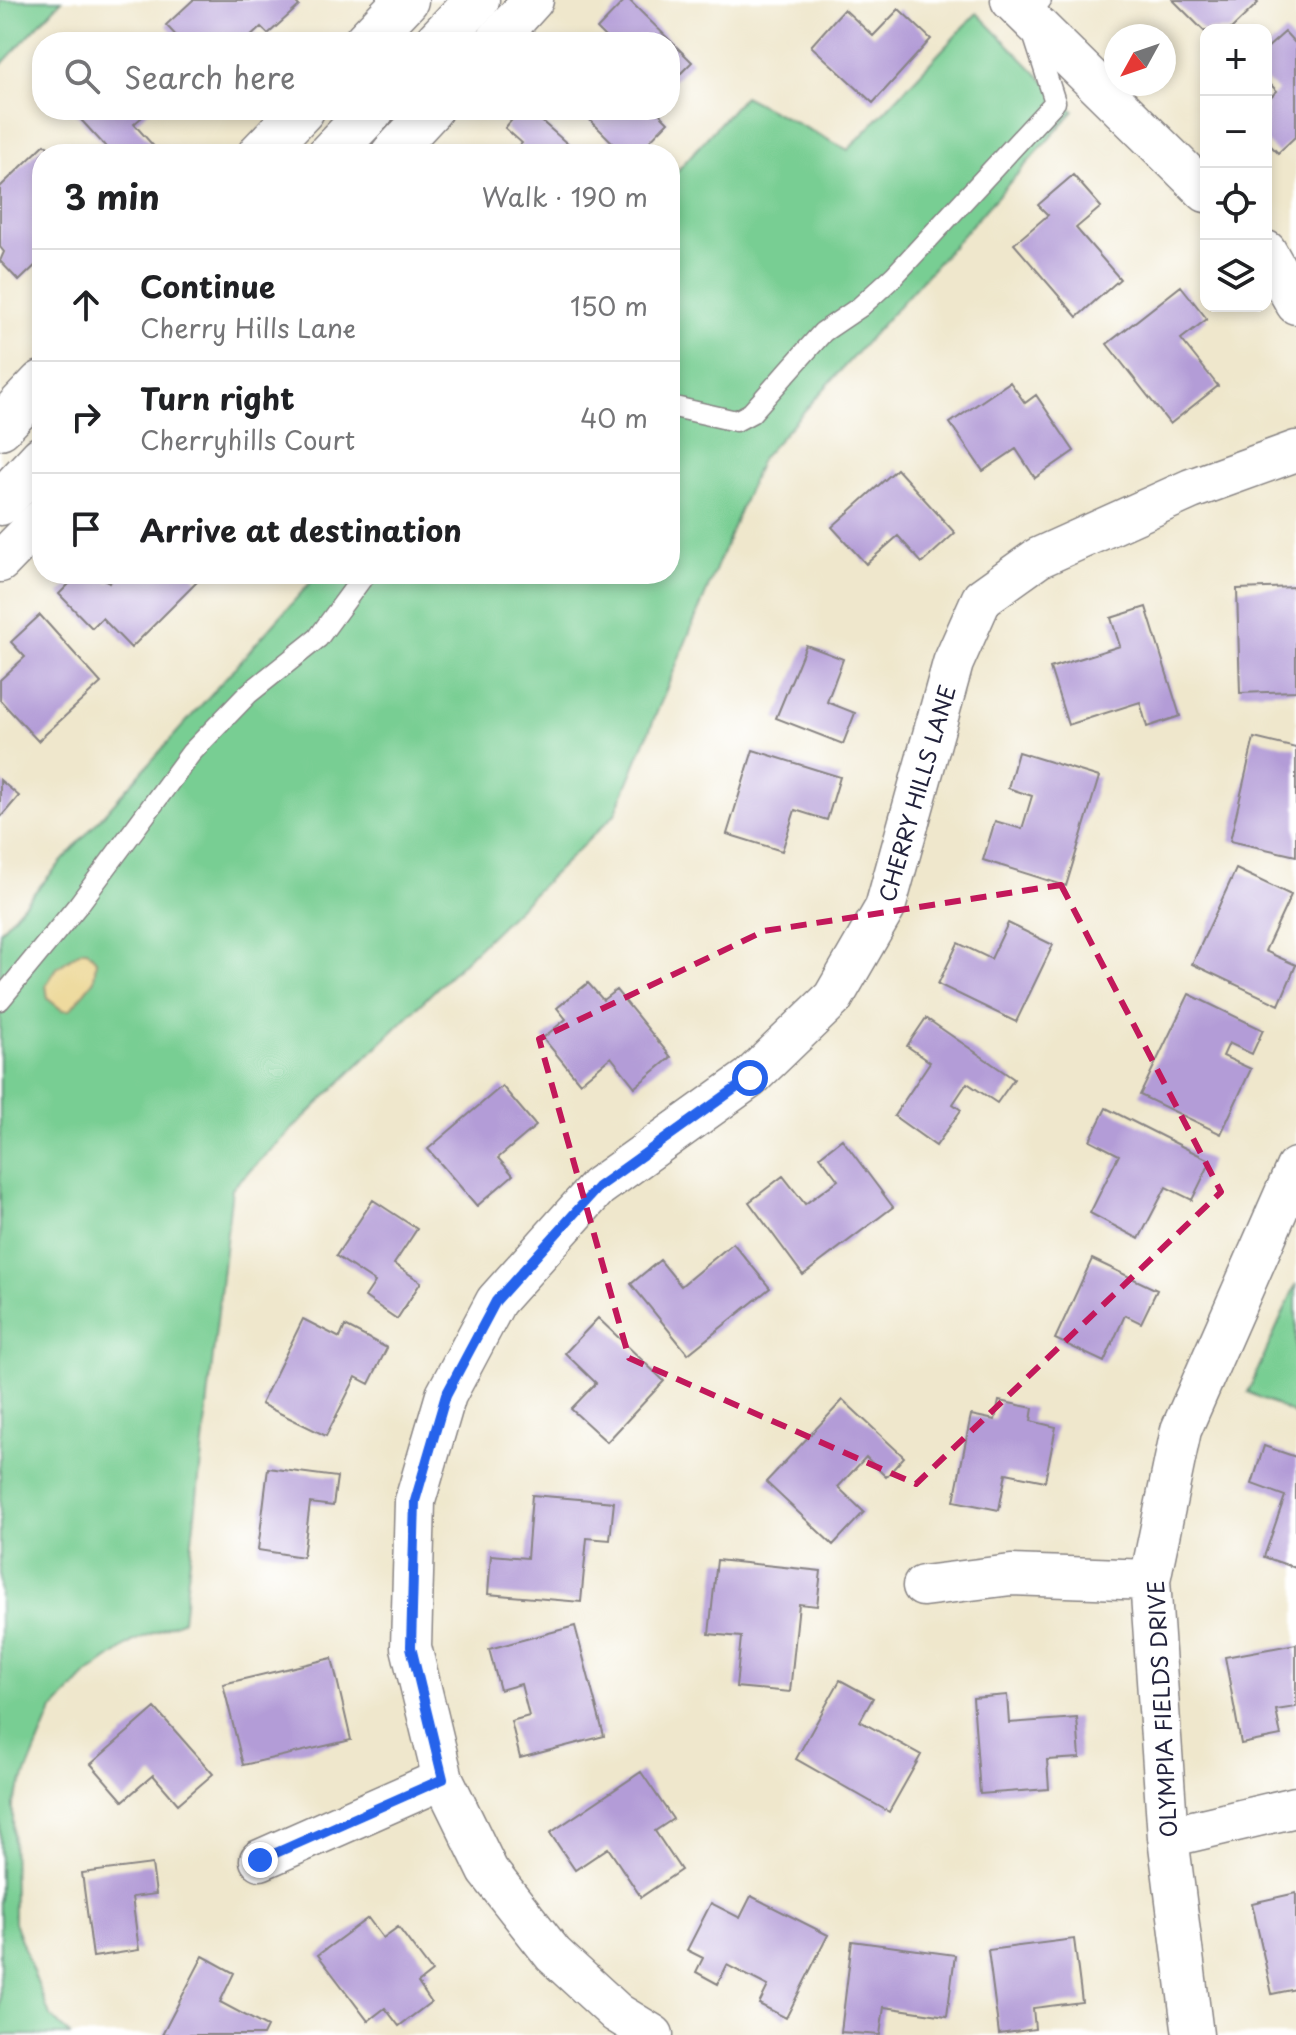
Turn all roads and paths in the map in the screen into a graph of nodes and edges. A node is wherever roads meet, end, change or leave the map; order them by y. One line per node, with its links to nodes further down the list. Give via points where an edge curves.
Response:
1 (406, 0): 5 (main road)
2 (477, 0): 6 (main road)
3 (533, 0): 7 (street)
4 (1026, 5): 14 (street); 18 (lane, via 1055,102 894,276 823,332 751,413 736,421)
5 (376, 32)
6 (447, 32)
7 (504, 32)
8 (292, 120): 11 (main road)
9 (362, 120): 12 (main road)
10 (423, 120): 13 (street)
11 (270, 144)
12 (340, 144)
13 (400, 144)
14 (1200, 186)
15 (1272, 262): 16 (street)
16 (1296, 304)
17 (32, 393): 19 (main road)
18 (680, 408)
19 (0, 427)
20 (1296, 451): 30 (street, CHERRY HILLS LANE, via 1191,489 1038,558 982,598 953,663 885,908 833,998 750,1078 598,1187 496,1301 446,1395 415,1501 411,1647)
21 (32, 469): 22 (main road)
22 (0, 503)
23 (32, 529): 24 (street)
24 (0, 562)
25 (358, 584): 26 (lane, via 318,638 248,694 191,753)
26 (0, 1000)
27 (1296, 1168): 28 (street, OLYMPIA FIELDS DRIVE, via 1181,1430)
28 (1150, 1580): 29 (street, via 1011,1575); 32 (street, OLYMPIA FIELDS DRIVE)
29 (923, 1586)
30 (443, 1779): 33 (street); 34 (street, CHERRY HILLS LANE, via 488,1871 553,1954 617,2013)
31 (1296, 1807): 32 (street)
32 (1168, 1837): 35 (street, OLYMPIA FIELDS DRIVE)
33 (260, 1860)
34 (653, 2035)
35 (1193, 2035)

